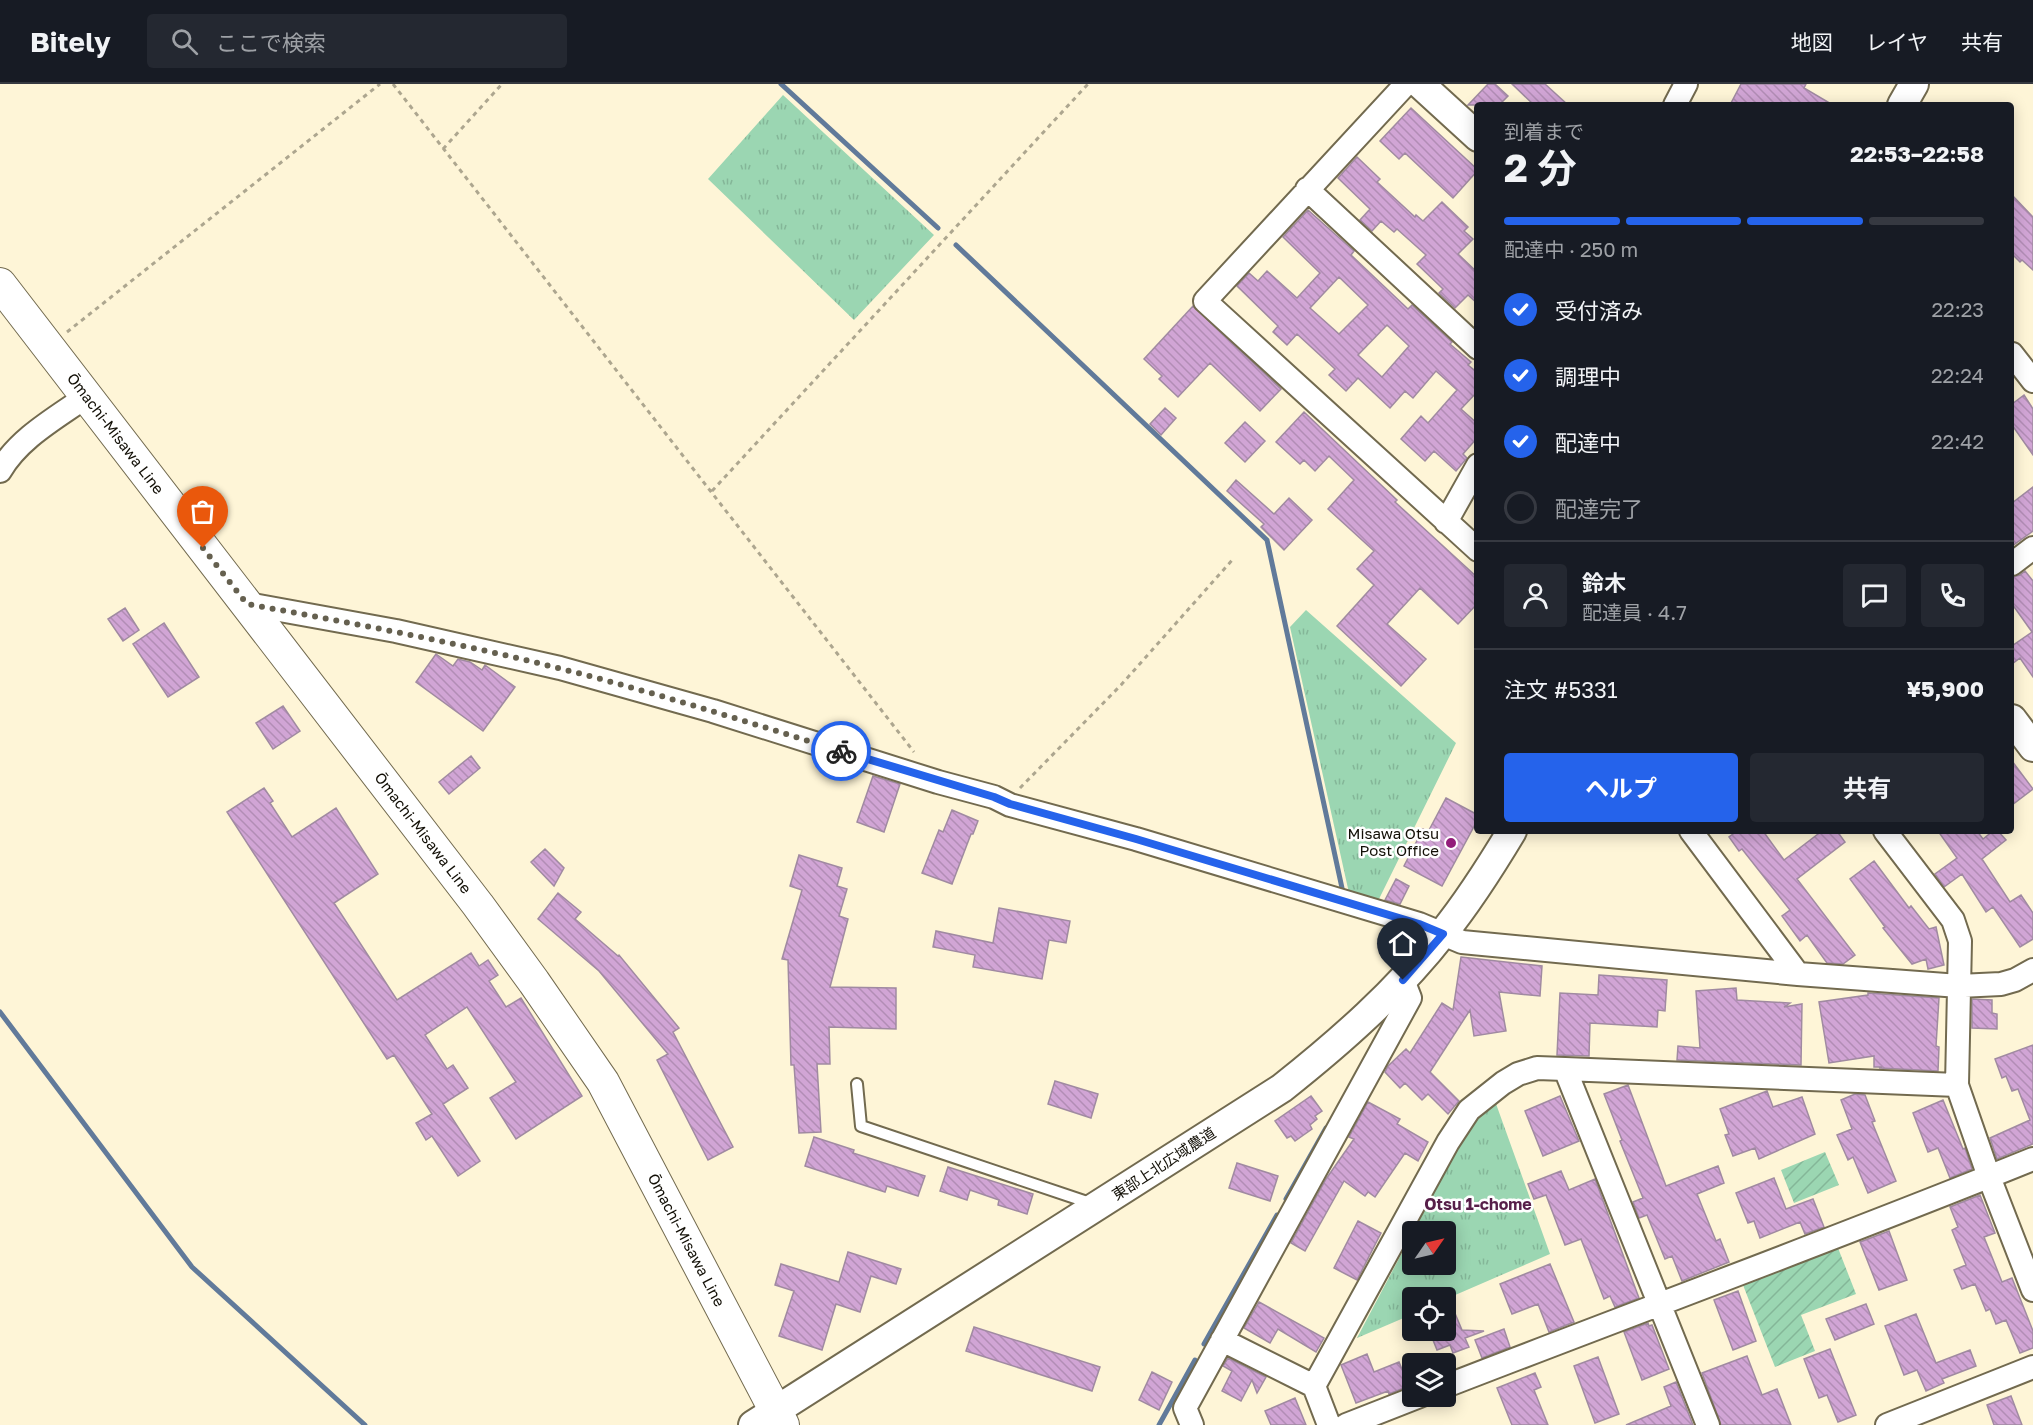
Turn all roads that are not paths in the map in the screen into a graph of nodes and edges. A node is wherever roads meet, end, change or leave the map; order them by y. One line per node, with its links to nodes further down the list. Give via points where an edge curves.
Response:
1 (1406, 84): 8 (street)
2 (1420, 84): 7 (street)
3 (1686, 84): 5 (street)
4 (1914, 84): 6 (street)
5 (1677, 102)
6 (1904, 102)
7 (1474, 133)
8 (1307, 189): 10 (street); 16 (street, via 1205,301)
9 (0, 284): 13 (main road, Ōmachi-Misawa Line)
10 (1474, 344)
11 (2014, 357): 12 (street)
12 (2033, 381)
13 (87, 396): 14 (street, via 30,436); 20 (main road, Ōmachi-Misawa Line)
14 (0, 471)
15 (1474, 472): 16 (street)
16 (1446, 522): 17 (street)
17 (1474, 546)
18 (2033, 548): 19 (street)
19 (2014, 562)
20 (247, 604): 26 (street, via 396,631 560,668); 44 (main road, Ōmachi-Misawa Line, via 478,905 603,1082)
21 (2014, 722): 22 (street)
22 (2033, 747)
23 (1510, 834): 26 (street, 東部上北広域農道)
24 (1693, 834): 28 (street)
25 (1887, 834): 30 (street, via 1953,920 1960,941)
26 (1443, 934): 28 (street, via 1462,942); 29 (street, 東部上北広域農道)
27 (2033, 970): 30 (street, via 2001,984)
28 (1798, 974): 30 (street)
29 (1403, 980): 36 (street, 東部上北広域農道, via 1361,1022 1282,1088); 39 (street, via 1410,998)
30 (1959, 986): 33 (street)
31 (1565, 1069): 33 (street); 38 (street); 42 (street, via 1537,1068 1518,1074 1469,1110)
32 (857, 1084): 36 (lane, via 861,1126)
33 (1957, 1085): 35 (street)
34 (2033, 1160): 35 (street)
35 (1989, 1177): 37 (street); 38 (street)
36 (1099, 1205): 44 (street, 東部上北広域農道)
37 (2033, 1290)
38 (1659, 1304): 41 (street); 48 (street)
39 (1222, 1340): 42 (street); 45 (street, via 1185,1408)
40 (2033, 1367): 49 (street)
41 (1456, 1382)
42 (1314, 1386): 46 (street)
43 (1402, 1403): 47 (street)
44 (771, 1420)
45 (1192, 1425)
46 (1329, 1425)
47 (1346, 1425)
48 (1708, 1425)
49 (1887, 1425)

